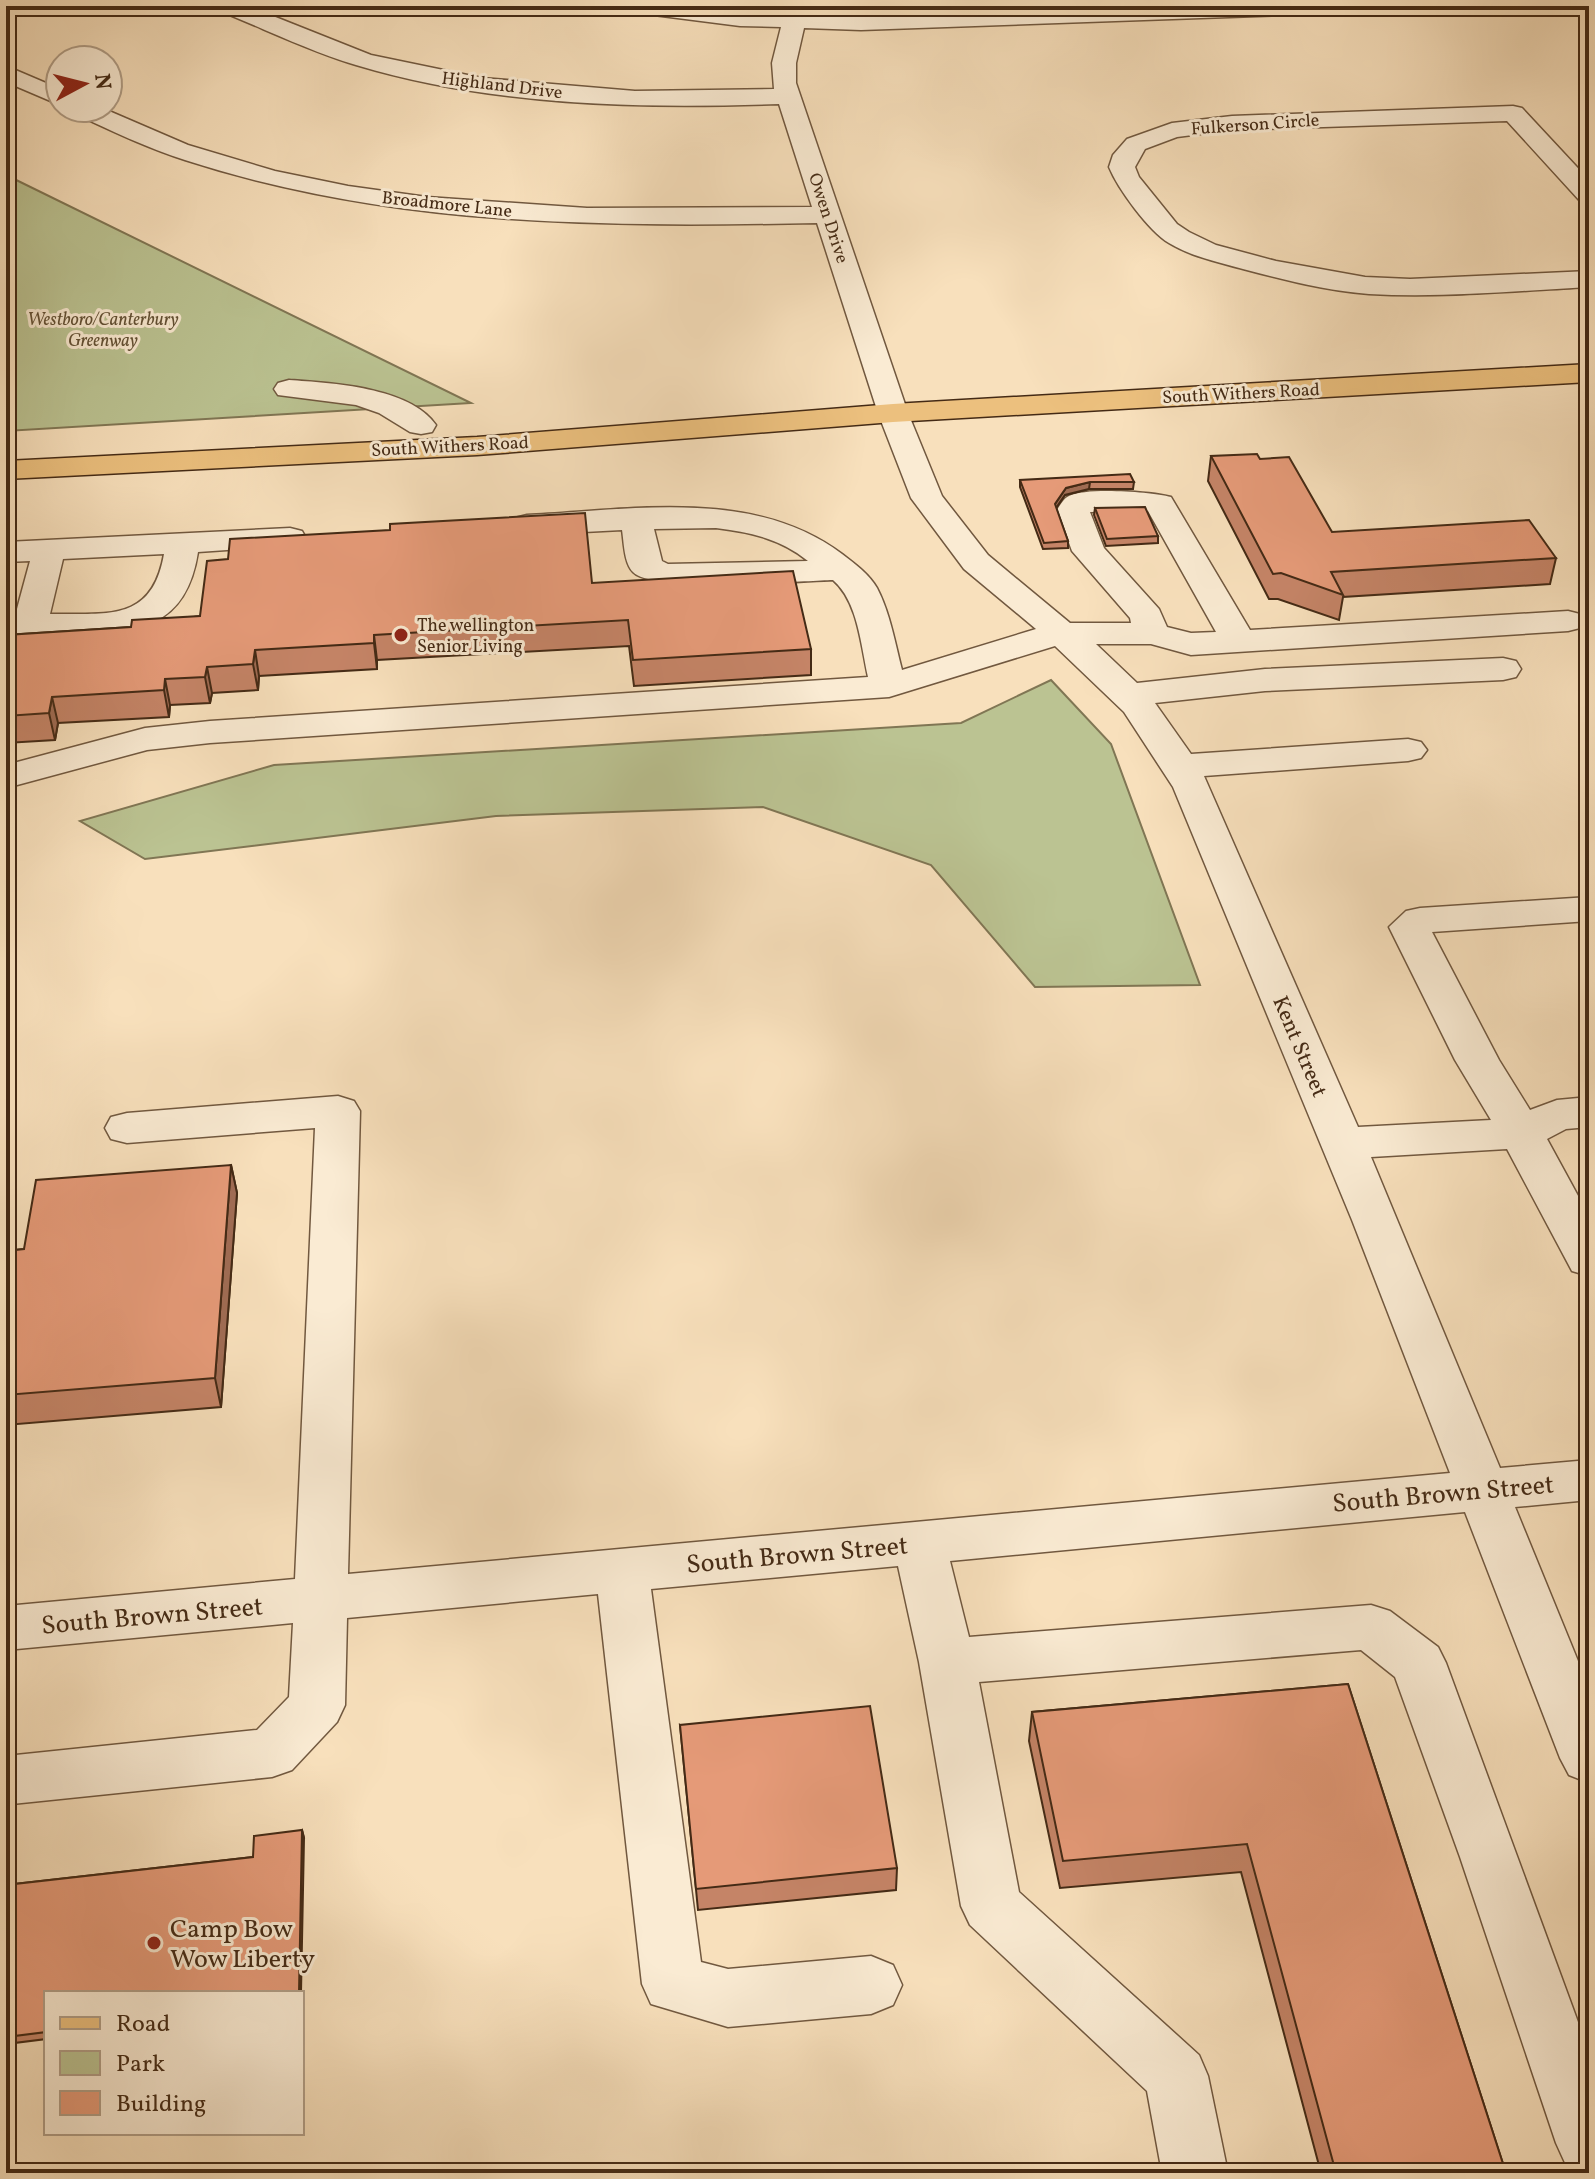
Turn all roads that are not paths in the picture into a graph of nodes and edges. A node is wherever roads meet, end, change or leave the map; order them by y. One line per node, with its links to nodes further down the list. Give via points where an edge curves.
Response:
1 (228, 6): 7 (street, Highland Drive, via 378,64 460,81 634,98)
2 (638, 6): 4 (street)
3 (1342, 6): 4 (street)
4 (794, 22): 7 (street, Owen Drive, via 784,63)
5 (6, 73): 6 (street)
6 (44, 91)
7 (788, 96): 10 (street, Owen Drive)
8 (118, 124): 10 (street, Broadmore Lane, via 233,168 388,199 613,216)
9 (1589, 195): 11 (street, Fulkerson Circle, via 1513,113 1232,123 1172,130 1136,144 1122,167 1179,238 1206,251 1275,269 1410,287)
10 (827, 215): 14 (street, Owen Drive)
11 (1589, 279)
12 (1589, 373): 14 (main road, South Withers Road)
13 (289, 389): 15 (street, via 373,399)
14 (893, 413): 15 (main road, South Withers Road); 17 (main road, South Withers Road, via 477,446); 29 (street, Kent Street, via 920,486 944,524 976,562)
15 (421, 425): 16 (main road, South Withers Road)
16 (6, 446)
17 (6, 470)
18 (636, 520): 19 (street); 24 (street, via 746,520 801,540); 24 (street, via 646,567 664,574)
19 (495, 527)
20 (324, 536): 21 (street)
21 (183, 543): 22 (street); 28 (street, via 174,585 140,616 113,624)
22 (49, 550): 23 (street); 25 (street)
23 (6, 552)
24 (841, 570): 33 (street, via 860,588)
25 (40, 588): 26 (street); 28 (street)
26 (6, 590)
27 (1568, 621): 31 (street)
28 (18, 632)
29 (1060, 633): 30 (street); 33 (street); 34 (street, Kent Street)
30 (1151, 634): 31 (street, via 1191,644); 31 (street, via 1147,616 1089,551 1073,510 1079,503 1160,504)
31 (1239, 641)
32 (1503, 669): 34 (street, via 1265,680)
33 (889, 686): 37 (street, via 210,732 145,739)
34 (1127, 695): 36 (street, Kent Street)
35 (1408, 750): 36 (street)
36 (1180, 766): 42 (street, Kent Street)
37 (6, 777)
38 (1589, 909): 41 (street, via 1420,920 1409,927)
39 (1589, 1112): 41 (street, via 1557,1115)
40 (127, 1128): 48 (street, via 338,1111)
41 (1521, 1133): 42 (street); 43 (street)
42 (1343, 1143): 45 (street, Kent Street)
43 (1589, 1259)
44 (1589, 1480): 45 (street, South Brown Street)
45 (1483, 1490): 46 (street, South Brown Street); 51 (street, Kent Street)
46 (919, 1542): 47 (street, South Brown Street); 50 (street)
47 (622, 1570): 48 (street, South Brown Street); 53 (street, via 673,1984 728,1998)
48 (318, 1599): 49 (street, South Brown Street); 52 (street, via 317,1705 272,1753)
49 (6, 1628)
50 (947, 1662): 54 (street, via 1371,1627 1418,1663); 55 (street, via 991,1906 1176,2076)
51 (1589, 1758)
52 (12, 1779)
53 (871, 1985)
54 (1589, 2143)
55 (1195, 2173)

